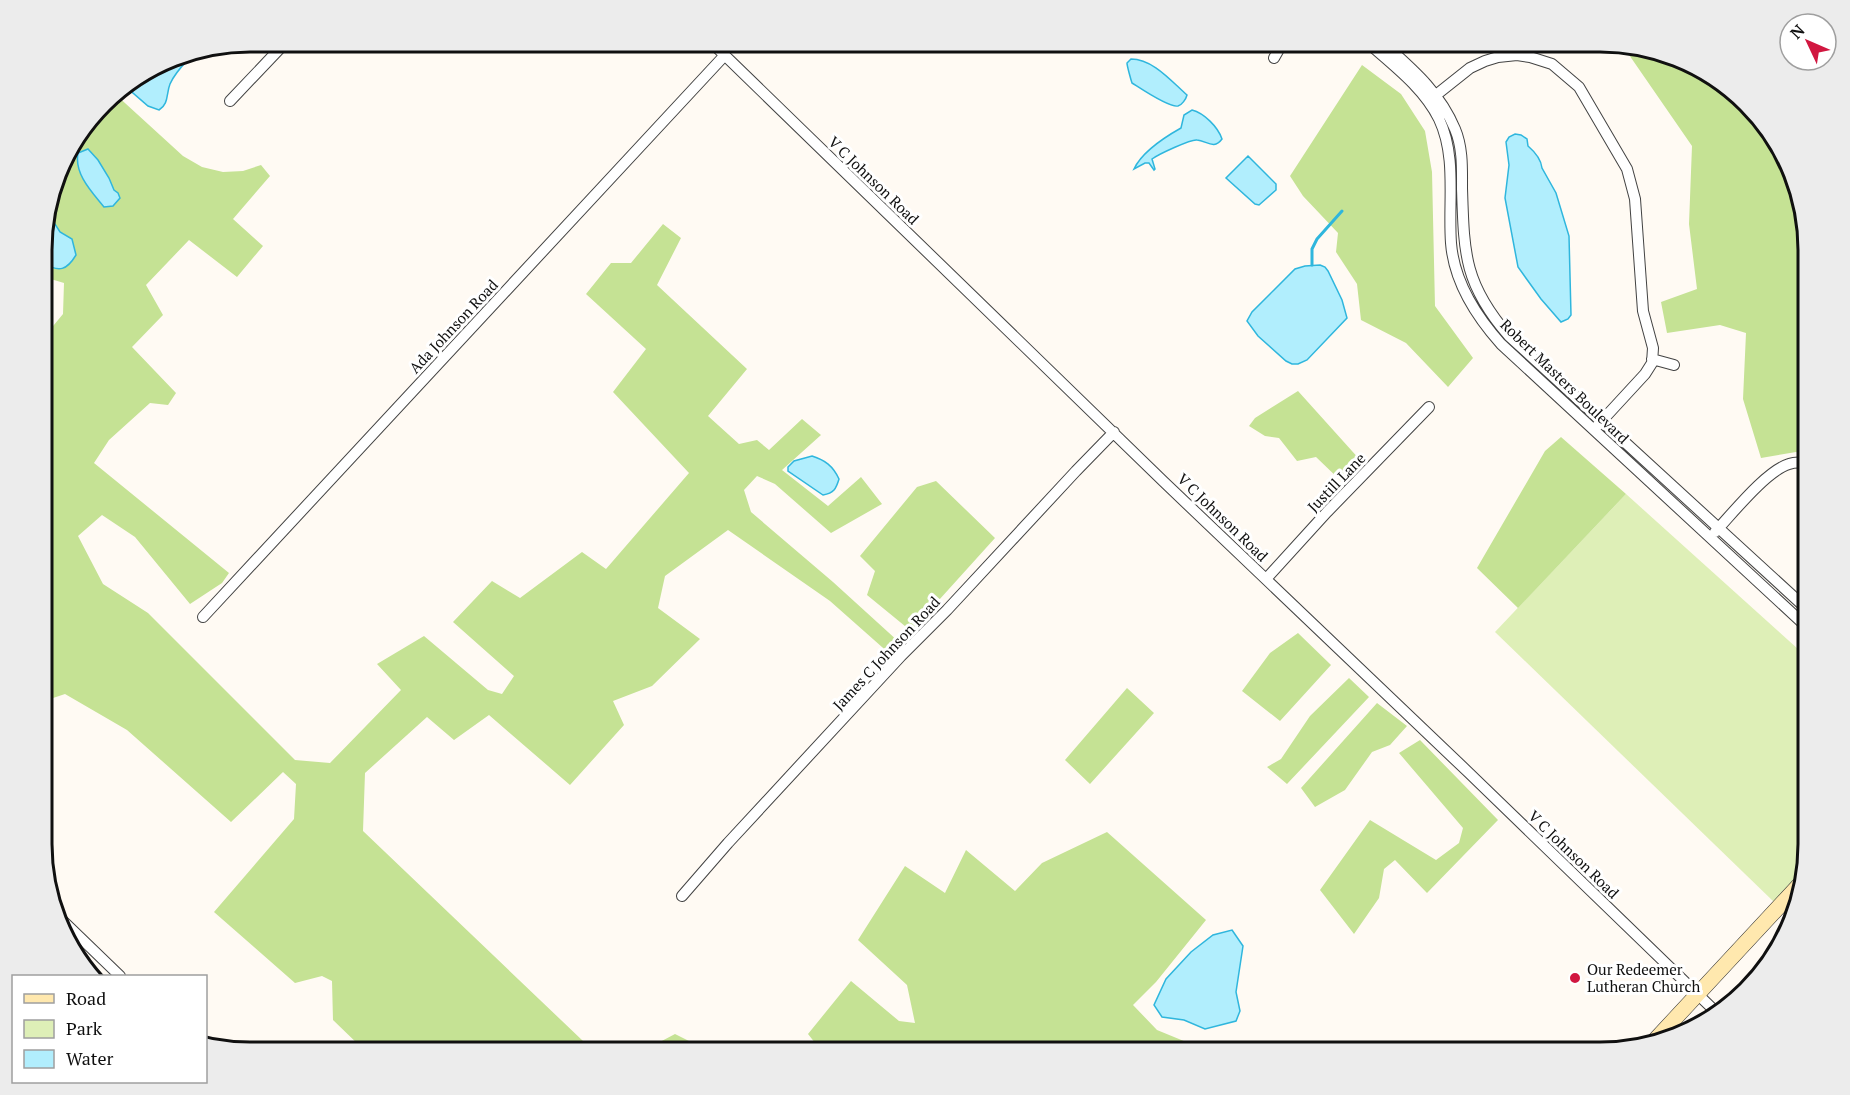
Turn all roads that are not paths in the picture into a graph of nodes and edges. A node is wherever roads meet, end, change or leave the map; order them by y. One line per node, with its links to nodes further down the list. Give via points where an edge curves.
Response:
1 (277, 52): 9 (street)
2 (721, 52): 6 (street, V C Johnson Road)
3 (1277, 52): 7 (street)
4 (1379, 52): 8 (street, Robert Masters Boulevard)
5 (1394, 52): 8 (street, Robert Masters Boulevard, via 1427,83)
6 (725, 56): 15 (street, V C Johnson Road); 21 (street, Ada Johnson Road)
7 (1274, 58)
8 (1432, 98): 10 (street, via 1470,68 1515,55 1552,64 1579,87 1626,169 1635,199 1643,311 1653,348); 13 (street, Robert Masters Boulevard, via 1456,130 1463,235 1468,263 1483,302 1509,336); 14 (street, Robert Masters Boulevard, via 1450,162 1451,244 1464,289 1501,345)
9 (230, 101)
10 (1652, 359): 11 (street); 13 (street, via 1645,374)
11 (1674, 365)
12 (1429, 407): 19 (street, Justill Lane)
13 (1602, 421): 14 (street); 17 (street, Robert Masters Boulevard)
14 (1593, 430): 18 (street, Robert Masters Boulevard)
15 (1114, 432): 19 (street, V C Johnson Road); 24 (street, James C Johnson Road, via 892,666)
16 (1797, 463): 17 (street, via 1773,473)
17 (1719, 528): 18 (street); 20 (street, Robert Masters Boulevard)
18 (1710, 537): 22 (street, Robert Masters Boulevard)
19 (1266, 579): 27 (street, V C Johnson Road)
20 (1797, 600)
21 (203, 617)
22 (1797, 618)
23 (1792, 893): 27 (main road)
24 (682, 896)
25 (73, 930): 26 (street)
26 (119, 975)
27 (1697, 994): 28 (street, V C Johnson Road); 29 (main road)
28 (1712, 1008)
29 (1662, 1032)

